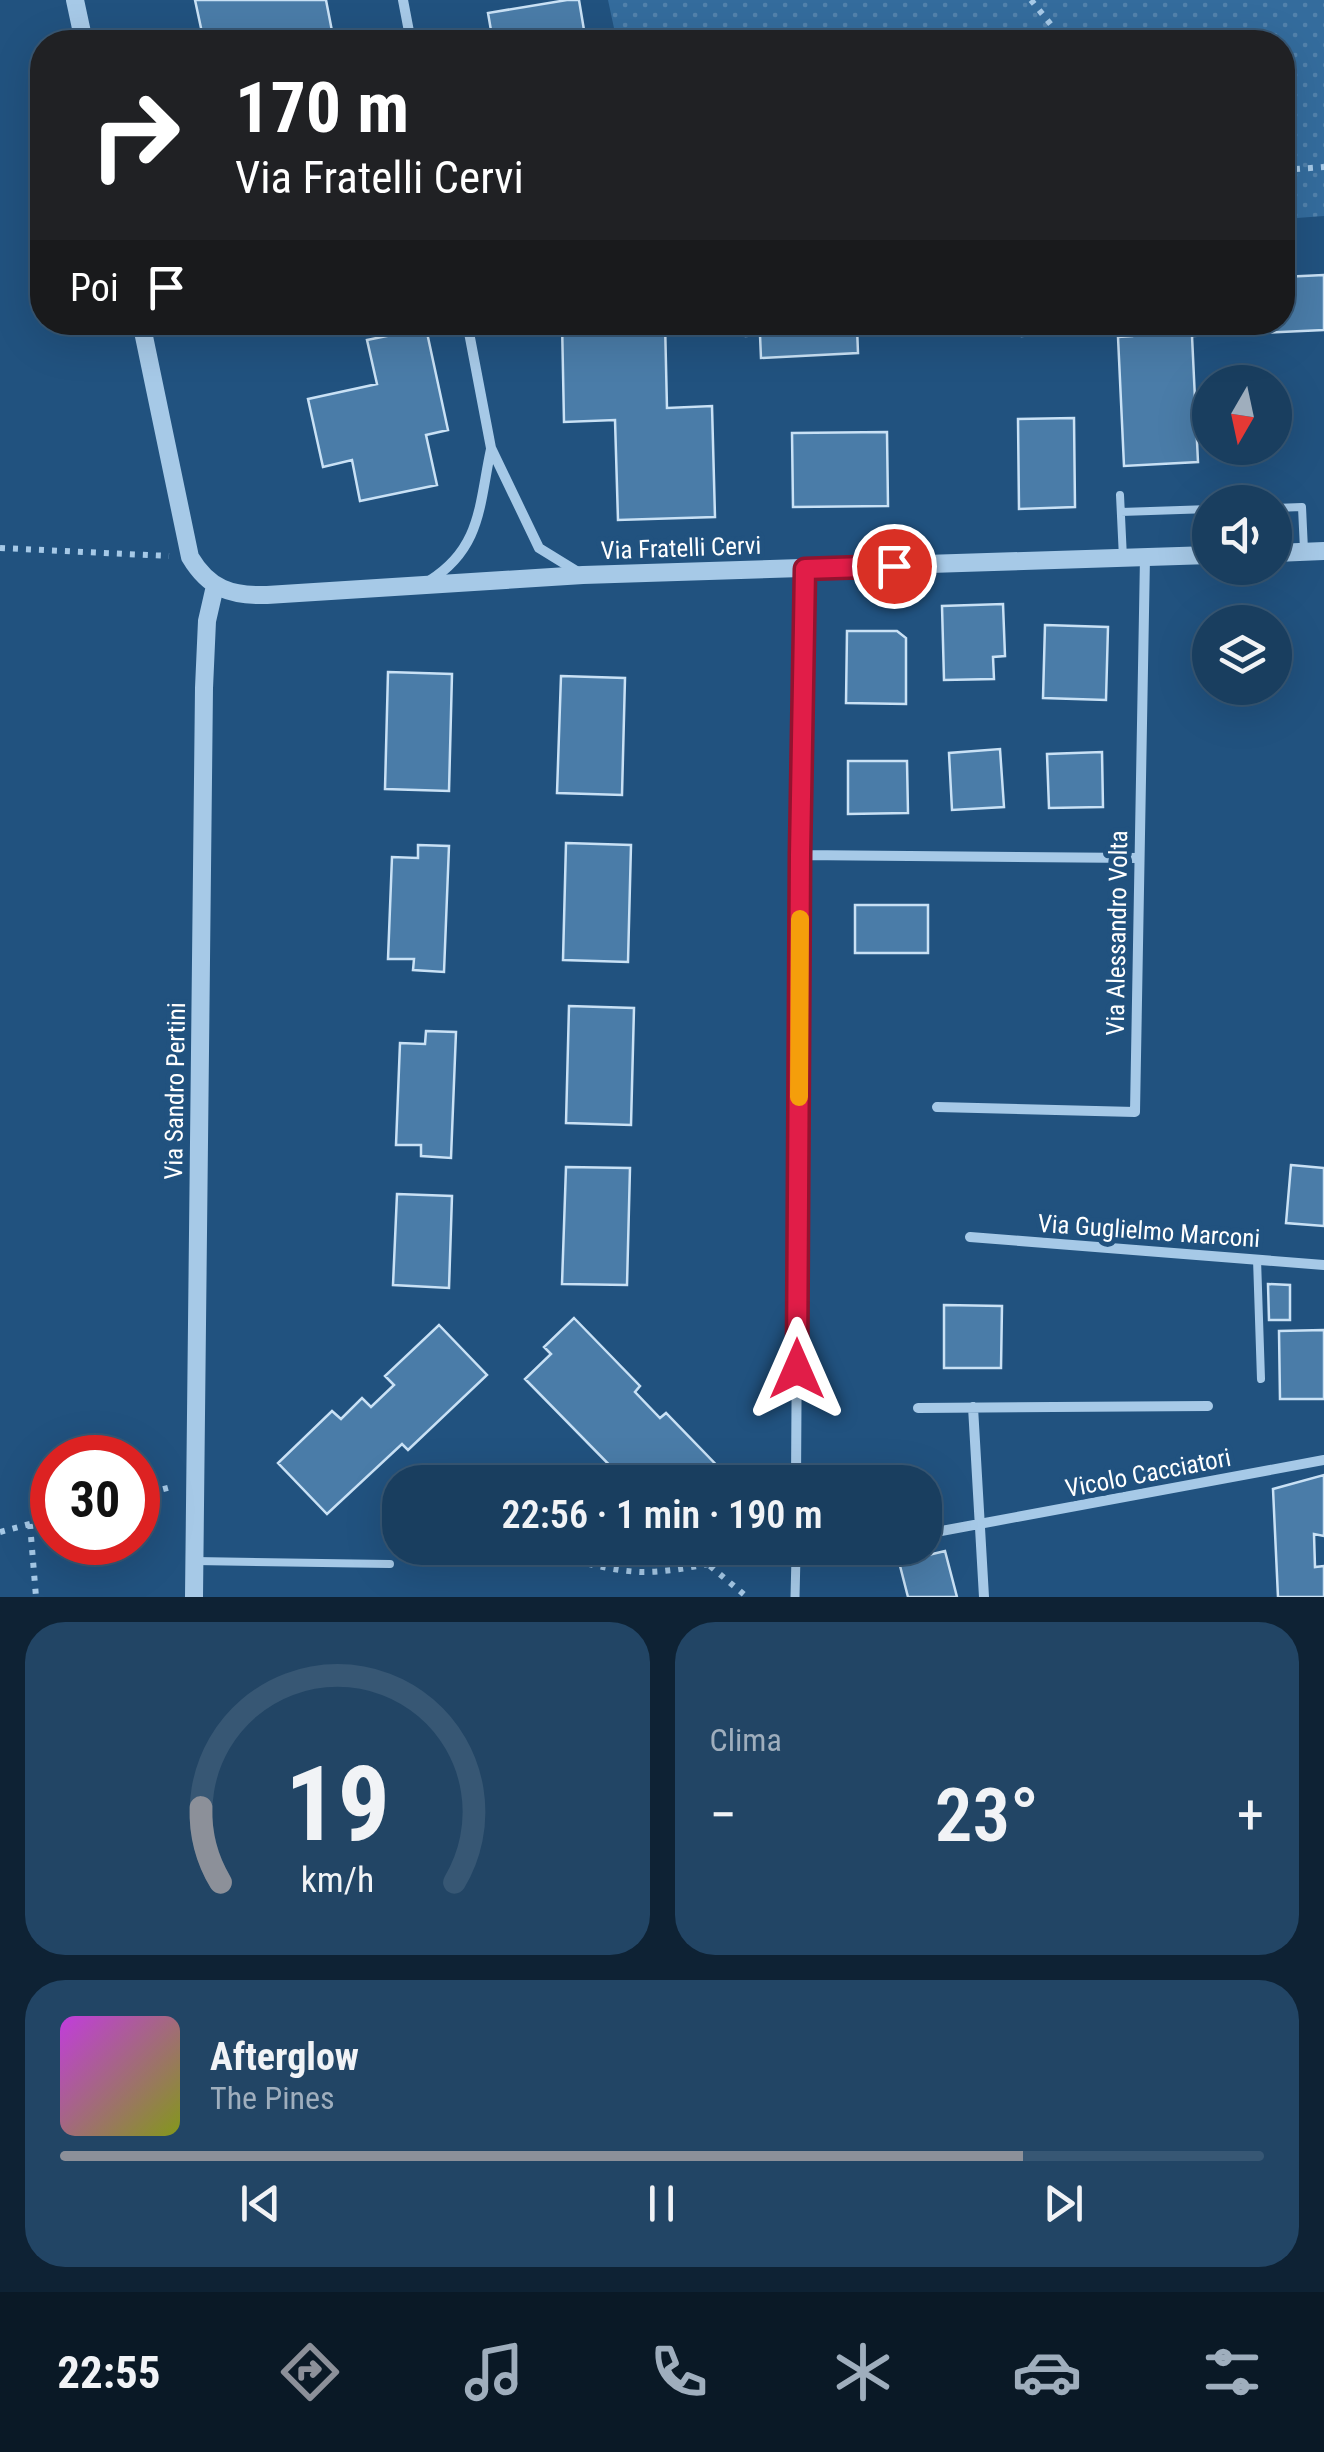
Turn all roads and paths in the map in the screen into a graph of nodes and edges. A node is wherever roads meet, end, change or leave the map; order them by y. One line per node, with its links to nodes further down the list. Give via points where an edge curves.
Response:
1 (75, 0): 4 (street)
2 (403, 0): 5 (street)
3 (1031, 0): 6 (path)
4 (81, 30)
5 (409, 30)
6 (1055, 30)
7 (1324, 167): 8 (path)
8 (1295, 169)
9 (144, 335): 21 (street)
10 (469, 335): 11 (street)
11 (491, 448): 25 (street, via 539,548); 26 (street, via 472,538 450,566)
12 (1120, 494): 15 (lane)
13 (1292, 507): 19 (lane, via 1302,507)
14 (1192, 510): 15 (lane)
15 (1121, 512): 23 (lane)
16 (0, 548): 21 (path)
17 (1324, 551): 19 (street)
18 (1292, 552): 19 (street)
19 (1304, 552)
20 (1192, 556): 22 (street, Via Fratelli Cervi)
21 (190, 557): 27 (street)
22 (1146, 557): 23 (street, Via Fratelli Cervi); 29 (street, Via Alessandro Volta)
23 (1123, 558): 24 (street, Via Fratelli Cervi)
24 (805, 569): 25 (street, Via Fratelli Cervi); 28 (street)
25 (583, 576): 26 (street, Via Fratelli Cervi)
26 (422, 585): 27 (street, Via Fratelli Cervi, via 251,596)
27 (214, 586): 40 (street, Via Sandro Pertini, via 204,688)
28 (800, 855): 29 (street); 39 (street)
29 (1138, 858): 30 (street, Via Alessandro Volta, via 1135,1112)
30 (937, 1107)
31 (970, 1237): 32 (street, Via Guglielmo Marconi)
32 (1256, 1259): 33 (street, Via Guglielmo Marconi); 34 (lane)
33 (1324, 1265)
34 (1261, 1379)
35 (1208, 1406): 36 (street)
36 (973, 1407): 37 (street); 43 (street)
37 (918, 1408)
38 (1324, 1460): 43 (street, Vicolo Cacciatori)
39 (796, 1465)
40 (196, 1480): 41 (path); 46 (street, Via Sandro Pertini)
41 (160, 1490)
42 (30, 1524): 45 (path)
43 (979, 1525): 44 (street, Vicolo Cacciatori); 56 (street)
44 (942, 1531)
45 (0, 1532)
46 (195, 1560): 47 (lane); 53 (street, Via Sandro Pertini)
47 (382, 1564)
48 (33, 1565): 52 (path)
49 (590, 1565): 50 (path, via 642,1572)
50 (709, 1565): 54 (path)
51 (796, 1565): 55 (street)
52 (36, 1597)
53 (194, 1597)
54 (748, 1597)
55 (795, 1597)
56 (984, 1597)

